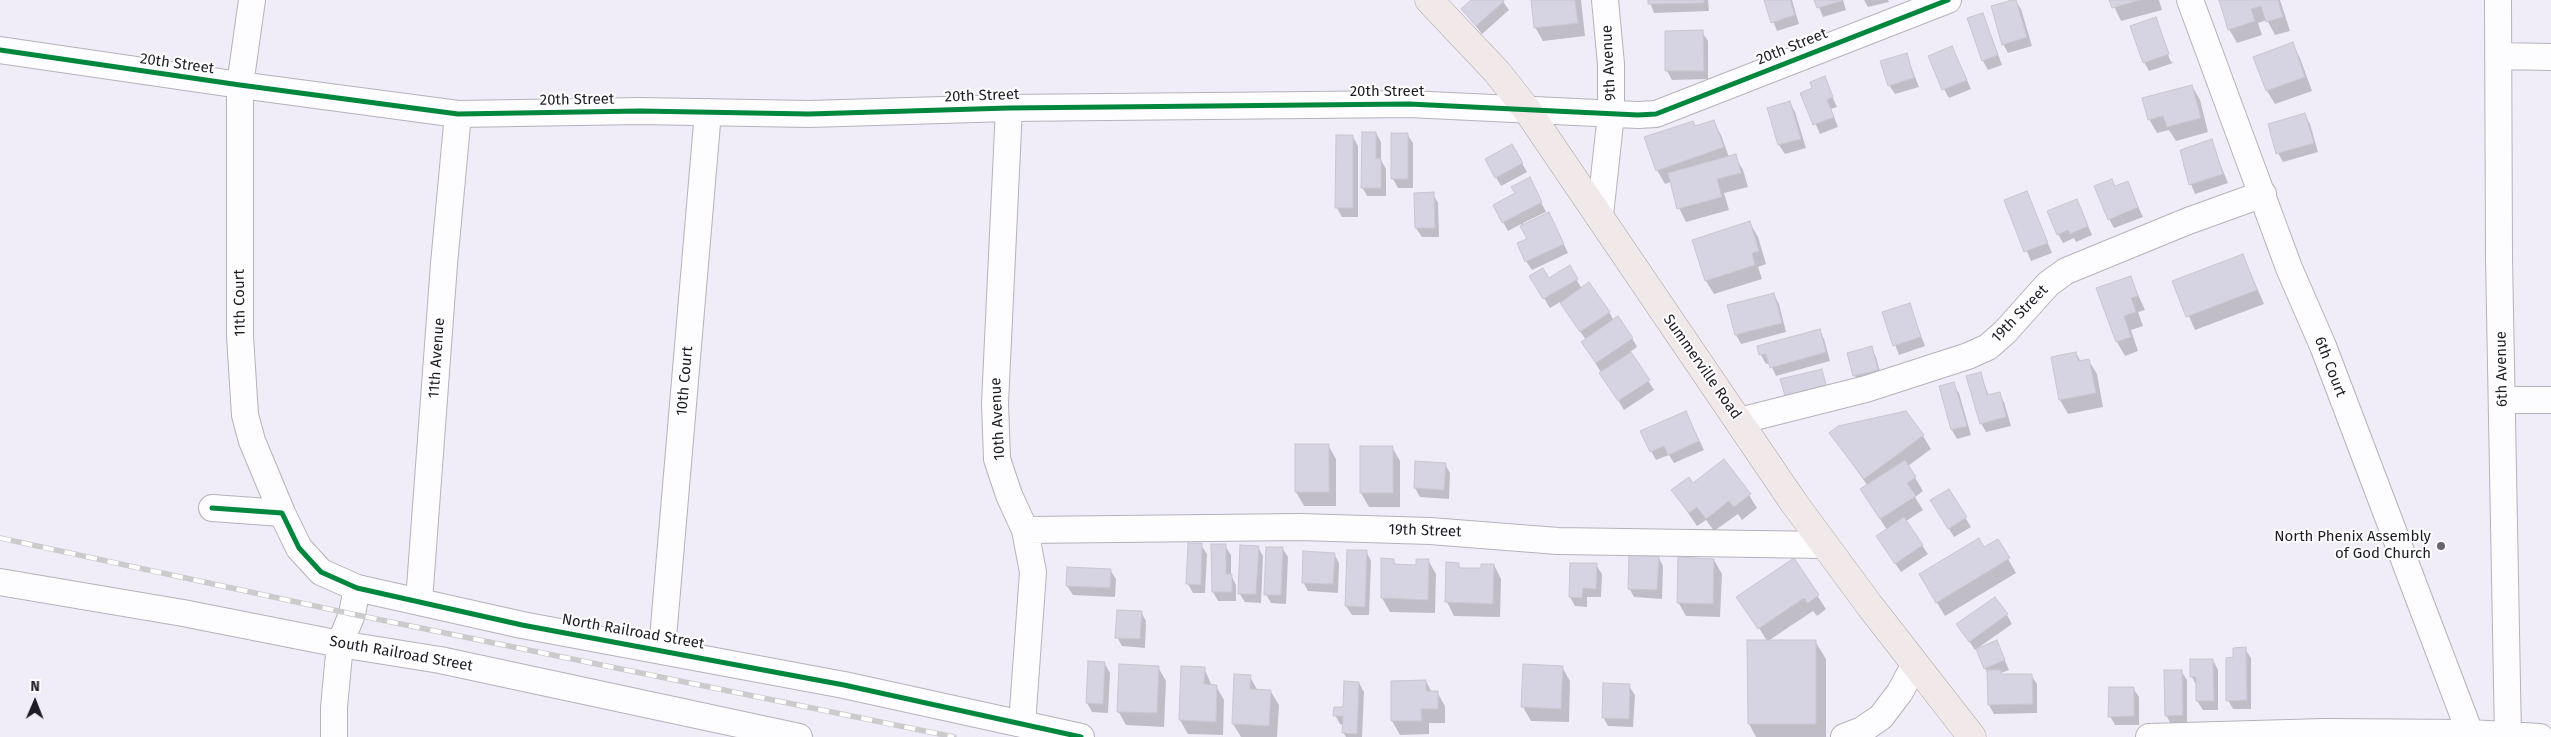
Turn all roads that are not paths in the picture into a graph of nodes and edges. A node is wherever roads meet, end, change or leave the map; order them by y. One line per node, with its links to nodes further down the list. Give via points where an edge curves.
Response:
1 (252, 0): 10 (street)
2 (1429, 0): 12 (main road, Summerville Road)
3 (1605, 0): 15 (street, 9th Avenue, via 1611,64)
4 (1948, 0): 15 (street, 20th Street, via 1656,114)
5 (2190, 0): 16 (street, 6th Court)
6 (2498, 0): 8 (street, 6th Avenue)
7 (0, 50): 10 (street, 20th Street)
8 (2498, 56): 9 (street); 18 (street, 6th Avenue)
9 (2551, 57)
10 (240, 86): 14 (street, 20th Street); 22 (street, 11th Court, via 239,278 245,415 252,441)
11 (1008, 108): 12 (street, 20th Street, via 1409,104); 13 (street, 20th Street, via 874,114); 23 (street, 10th Avenue, via 995,403 997,459)
12 (1527, 110): 15 (street, 20th Street); 17 (main road, Summerville Road)
13 (708, 112): 14 (street, 20th Street); 29 (street, 10th Court)
14 (458, 114): 27 (street, 11th Avenue)
15 (1611, 114): 17 (street, 9th Avenue)
16 (2263, 194): 20 (street, 19th Street, via 2066,271 2048,284 1988,347 1968,356 1866,389); 33 (street, 6th Court)
17 (1600, 214): 20 (main road, Summerville Road)
18 (2503, 400): 19 (street); 34 (street, 6th Avenue)
19 (2551, 400)
20 (1739, 420): 24 (main road, Summerville Road)
21 (212, 508): 22 (street)
22 (282, 513): 26 (street, North Railroad Street, via 299,548 321,572)
23 (1025, 530): 24 (street, 19th Street, via 1300,528 1430,531 1558,541); 31 (street, 10th Avenue, via 1033,572)
24 (1824, 545): 30 (main road, Summerville Road)
25 (0, 582): 28 (street, South Railroad Street)
26 (357, 588): 27 (street, North Railroad Street); 28 (street, via 352,614)
27 (418, 601): 29 (street, North Railroad Street, via 522,625)
28 (340, 644): 35 (street); 36 (street, South Railroad Street, via 504,672)
29 (662, 650): 31 (street, North Railroad Street)
30 (1915, 664): 32 (main road, Summerville Road); 38 (street, via 1881,717)
31 (1022, 724): 37 (street, North Railroad Street)
32 (1968, 732)
33 (2470, 733): 34 (street); 39 (street, via 2324,732)
34 (2508, 736): 40 (street)
35 (334, 737)
36 (799, 737)
37 (1081, 737)
38 (1844, 737)
39 (2149, 737)
40 (2540, 737)

